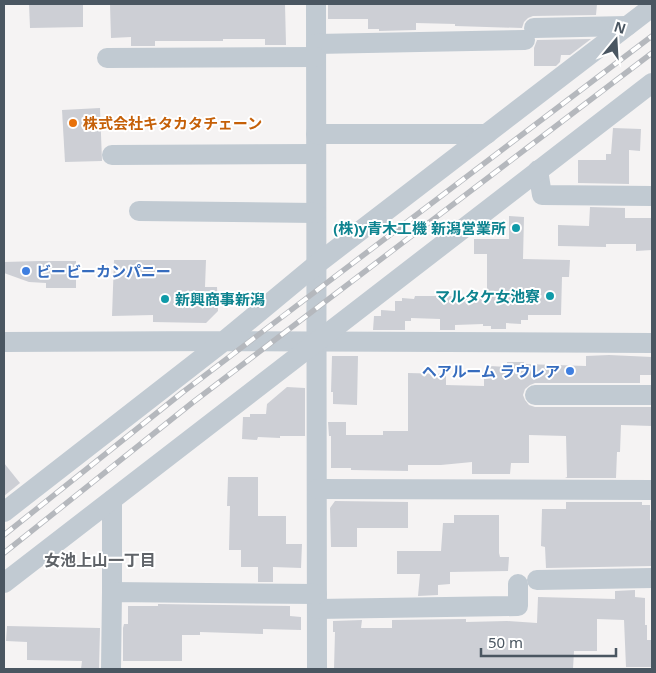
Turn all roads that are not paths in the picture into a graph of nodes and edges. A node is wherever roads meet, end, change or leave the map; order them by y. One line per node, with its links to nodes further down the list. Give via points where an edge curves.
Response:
1 (316, 4): 4 (street)
2 (652, 7): 3 (street)
3 (627, 26): 4 (street); 7 (street)
4 (316, 50): 5 (street); 8 (street)
5 (108, 58)
6 (652, 83): 10 (street)
7 (486, 134): 8 (street); 14 (street)
8 (316, 144): 9 (street); 13 (street)
9 (112, 156)
10 (538, 170): 11 (street, via 542,195); 16 (street)
11 (652, 196)
12 (140, 211): 13 (street)
13 (316, 213): 14 (street)
14 (316, 264): 15 (street); 16 (street)
15 (224, 341): 16 (street); 17 (street); 24 (street)
16 (316, 341): 18 (street); 21 (street); 23 (street)
17 (4, 342)
18 (652, 343)
19 (535, 395): 20 (street)
20 (652, 395)
21 (317, 489): 22 (street); 28 (street)
22 (652, 490)
23 (112, 500): 26 (street); 27 (street)
24 (4, 512)
25 (652, 578): 28 (street, via 528,582 518,606)
26 (4, 583)
27 (112, 592): 28 (street); 29 (street)
28 (317, 602): 30 (street)
29 (111, 669)
30 (317, 669)

